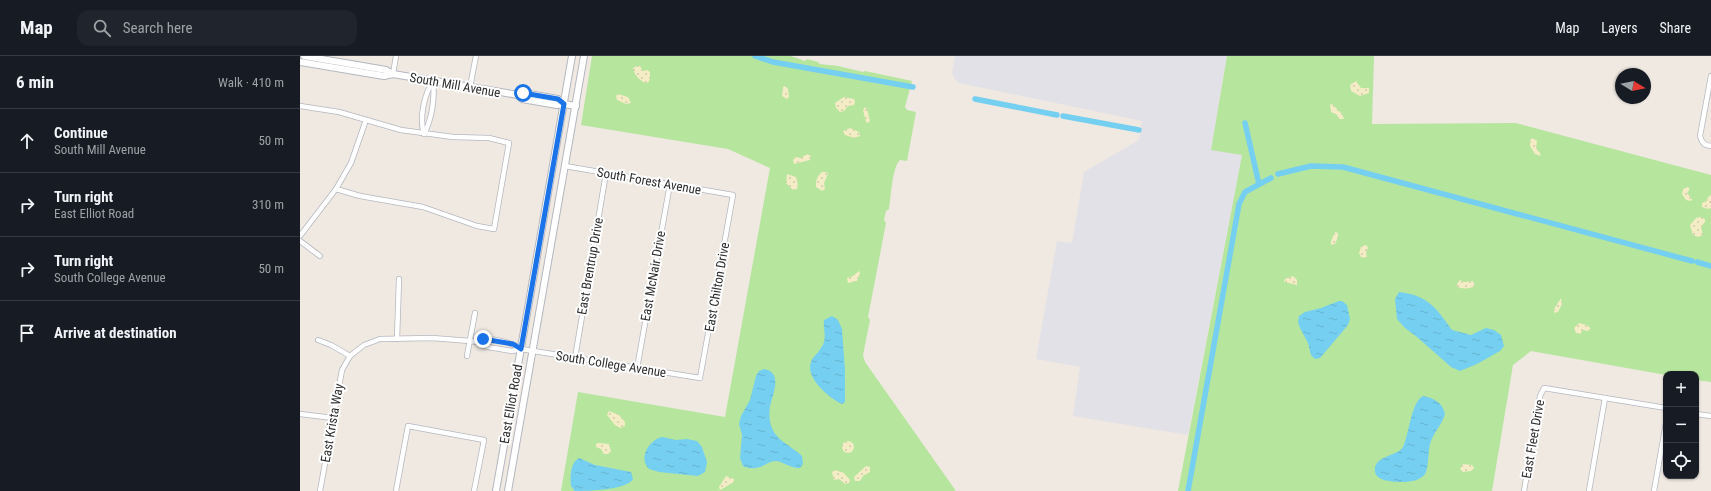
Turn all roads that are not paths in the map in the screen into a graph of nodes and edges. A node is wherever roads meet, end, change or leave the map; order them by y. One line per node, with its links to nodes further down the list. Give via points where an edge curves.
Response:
1 (304, 56): 6 (main road, South Mill Avenue)
2 (396, 56): 8 (street)
3 (476, 56): 11 (street)
4 (572, 56): 12 (main road, East Elliot Road)
5 (584, 56): 14 (main road, East Elliot Road)
6 (316, 60): 7 (main road, South Mill Avenue); 8 (main road, South Mill Avenue, via 386,70)
7 (300, 62)
8 (393, 74): 10 (main road, South Mill Avenue)
9 (1711, 76): 19 (street, via 1700,136 1701,142)
10 (433, 81): 11 (main road, South Mill Avenue); 15 (street, via 428,90); 16 (street)
11 (470, 87): 12 (main road, South Mill Avenue, via 557,98)
12 (564, 104): 14 (main road, South Mill Avenue); 36 (main road, East Elliot Road)
13 (300, 106): 17 (street, via 339,112)
14 (576, 106): 20 (main road, East Elliot Road)
15 (424, 110): 16 (street); 18 (street, via 421,125)
16 (431, 111): 18 (street)
17 (366, 120): 18 (street); 23 (street, via 351,163)
18 (424, 134): 23 (street, via 489,138 509,143 494,229 477,226 423,207)
19 (1711, 146)
20 (565, 166): 21 (street, South Forest Avenue); 37 (main road, East Elliot Road)
21 (606, 173): 22 (street, South Forest Avenue); 40 (street, East Brentrup Drive)
22 (670, 184): 24 (street, South Forest Avenue); 41 (street, East McNair Drive)
23 (336, 189): 25 (street)
24 (733, 195): 42 (street, East Chilton Drive)
25 (300, 236)
26 (300, 241): 27 (street)
27 (320, 256)
28 (399, 279): 30 (street)
29 (475, 314): 32 (street)
30 (397, 339): 32 (street, South College Avenue); 38 (street, South College Avenue, via 380,339 364,345)
31 (318, 340): 38 (street)
32 (470, 340): 34 (street, South College Avenue); 39 (street)
33 (494, 341): 34 (street, South College Avenue, via 483,339); 35 (street); 36 (street, South College Avenue, via 513,344)
34 (478, 342): 35 (street, South College Avenue)
35 (493, 347): 36 (street, South College Avenue, via 512,351)
36 (521, 349): 37 (street, South College Avenue); 45 (main road, East Elliot Road)
37 (532, 351): 40 (street, South College Avenue); 46 (main road, East Elliot Road)
38 (350, 356): 50 (street, East Krista Way, via 342,370)
39 (467, 356)
40 (575, 358): 41 (street, South College Avenue)
41 (637, 368): 42 (street, South College Avenue)
42 (700, 378)
43 (1605, 398): 44 (street); 57 (street, East Fleet Drive, via 1544,388 1540,396); 58 (street)
44 (1663, 408)
45 (510, 411): 46 (main road); 55 (main road, East Elliot Road)
46 (522, 413): 56 (main road, East Elliot Road)
47 (300, 414): 50 (street)
48 (1699, 414): 49 (street)
49 (1711, 416)
50 (333, 418): 52 (street, East Krista Way)
51 (1663, 440): 59 (street)
52 (320, 491)
53 (396, 491): 54 (street, via 408,426 484,440)
54 (474, 491)
55 (496, 491)
56 (508, 491)
57 (1524, 491)
58 (1589, 491)
59 (1654, 491)

